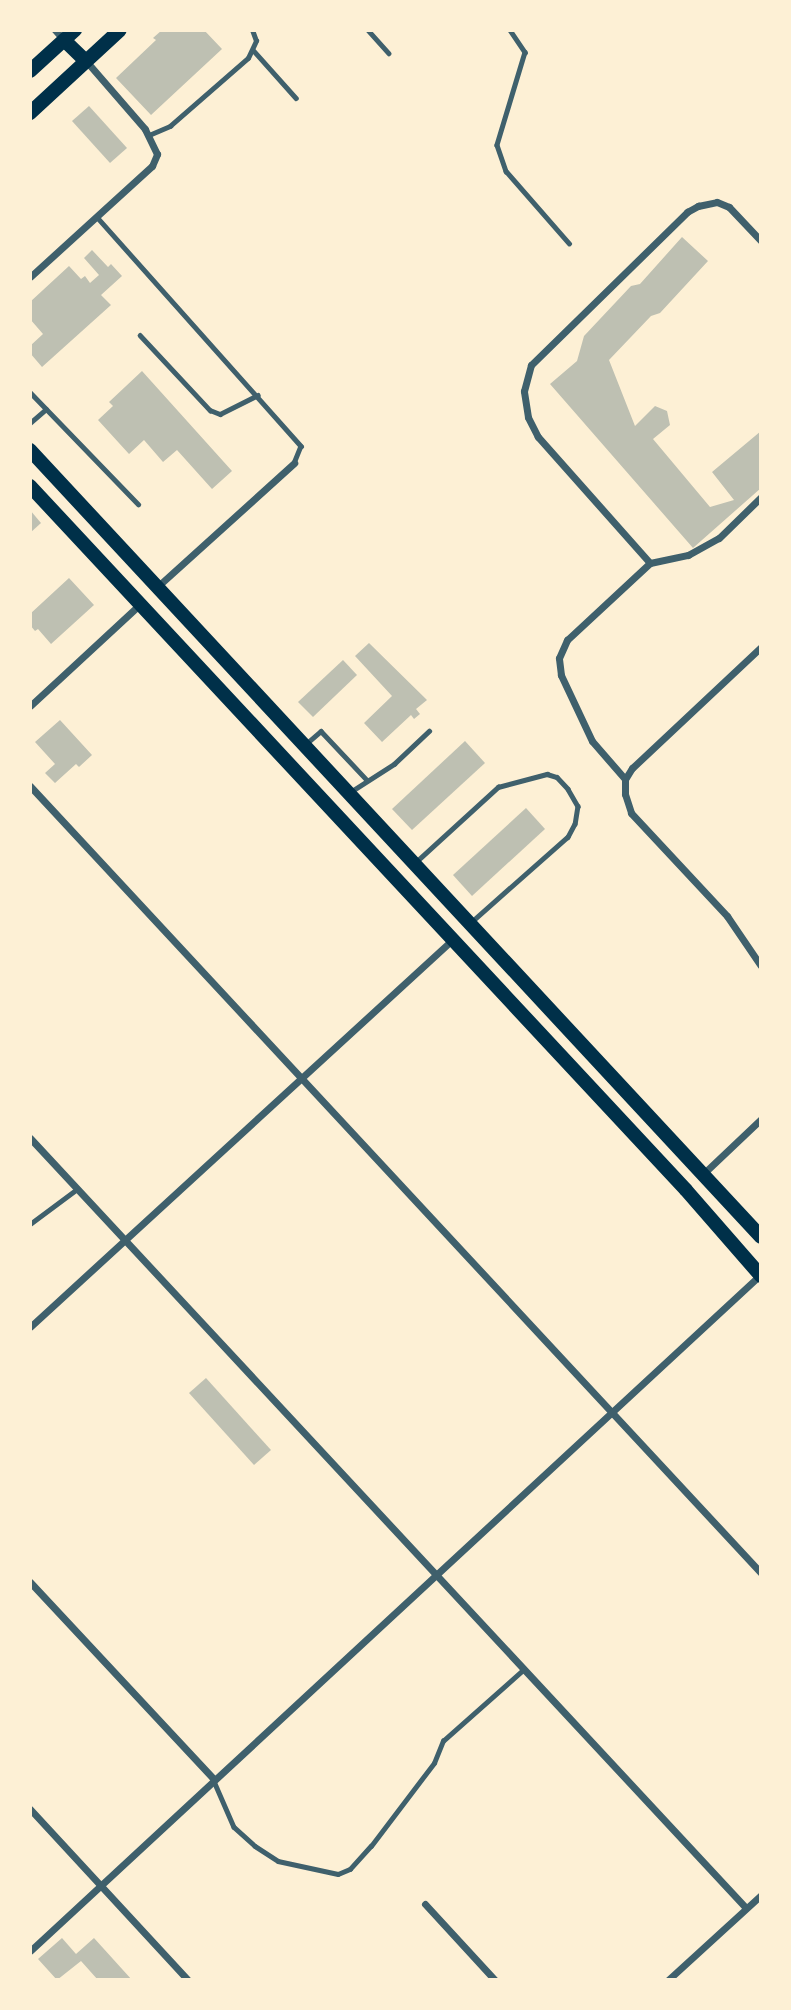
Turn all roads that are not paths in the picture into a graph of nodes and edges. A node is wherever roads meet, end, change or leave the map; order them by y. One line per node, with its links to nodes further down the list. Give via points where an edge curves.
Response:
1 (120, 30): 8 (main road)
2 (252, 30): 6 (lane)
3 (368, 30): 7 (lane)
4 (513, 31): 15 (lane, via 525,52 497,145 506,171)
5 (64, 33): 8 (main road); 9 (main road)
6 (254, 51): 10 (lane); 12 (lane, via 170,126)
7 (389, 53)
8 (86, 61): 11 (main road); 12 (street)
9 (30, 71)
10 (296, 97)
11 (30, 113)
12 (149, 135): 13 (street, via 157,155 152,166)
13 (97, 216): 16 (street); 19 (lane)
14 (761, 241): 27 (street, via 729,207 717,202 698,206 531,365 524,391 538,438)
15 (569, 243)
16 (30, 278)
17 (139, 335): 19 (lane, via 210,410 220,414)
18 (30, 392): 20 (lane)
19 (258, 395): 23 (lane, via 301,446)
20 (46, 409): 21 (lane); 26 (lane)
21 (30, 423)
22 (30, 450): 28 (main road)
23 (294, 463): 28 (street)
24 (30, 486): 29 (main road)
25 (761, 497): 27 (street, via 719,538 688,555)
26 (138, 504)
27 (650, 563): 34 (street, via 568,640 559,657 561,675 592,741)
28 (157, 587): 29 (main road); 33 (main road)
29 (140, 604): 31 (street); 40 (main road)
30 (761, 647): 34 (street, via 656,743)
31 (30, 706)
32 (429, 731): 35 (lane, via 394,764)
33 (304, 746): 35 (lane, via 321,731); 37 (main road)
34 (625, 779): 41 (street, via 631,813 727,916)
35 (367, 780): 37 (lane)
36 (30, 786): 42 (street)
37 (349, 794): 38 (main road)
38 (414, 863): 39 (main road); 39 (lane, via 498,787 547,774 557,777 578,806 568,837)
39 (470, 923): 40 (main road); 45 (main road)
40 (452, 940): 42 (street); 47 (main road)
41 (761, 965)
42 (302, 1078): 50 (street); 53 (street)
43 (761, 1119): 45 (street)
44 (30, 1138): 46 (street)
45 (703, 1175): 47 (main road); 49 (main road)
46 (77, 1189): 48 (lane); 50 (street)
47 (686, 1190): 51 (main road)
48 (30, 1224)
49 (761, 1237)
50 (124, 1241): 52 (street); 55 (street)
51 (761, 1275): 53 (street)
52 (30, 1327)
53 (613, 1413): 54 (street); 55 (street)
54 (761, 1573)
55 (436, 1575): 57 (street); 58 (street)
56 (30, 1584): 58 (street)
57 (524, 1669): 58 (lane, via 443,1741 434,1763 371,1846 350,1869 338,1874 278,1861 255,1846 234,1827); 63 (street)
58 (213, 1778): 60 (street)
59 (30, 1809): 60 (street)
60 (100, 1885): 64 (street); 65 (street)
61 (761, 1895): 63 (street)
62 (425, 1904): 66 (street)
63 (746, 1908): 67 (street)
64 (30, 1951)
65 (188, 1980)
66 (495, 1980)
67 (668, 1980)

